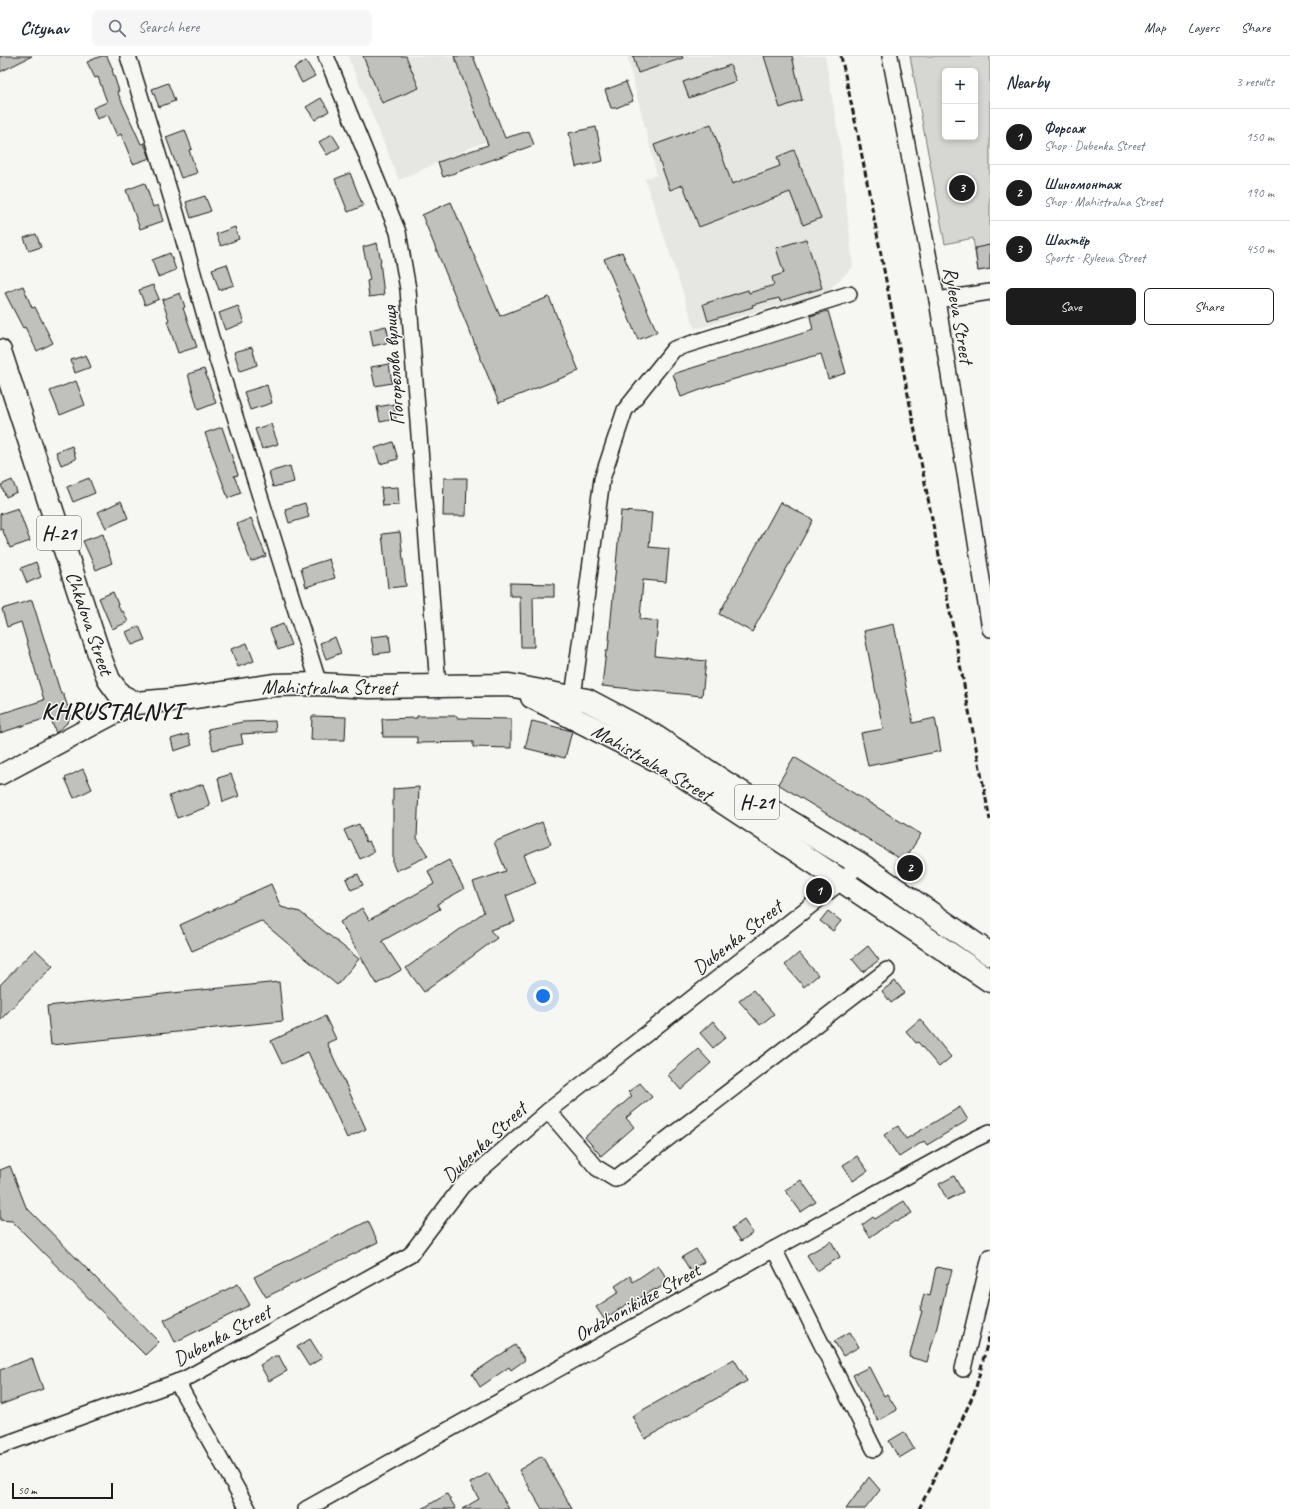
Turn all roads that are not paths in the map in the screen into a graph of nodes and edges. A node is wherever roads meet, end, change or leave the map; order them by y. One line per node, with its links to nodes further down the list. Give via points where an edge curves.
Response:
1 (128, 56): 9 (street, via 178,216 220,367)
2 (326, 56): 11 (street, Погорєлова вулиця, via 398,232 408,289)
3 (890, 56): 6 (street, Ryleeva Street)
4 (990, 292): 6 (street)
5 (849, 294): 12 (street, via 674,349 625,410 602,479)
6 (937, 300): 8 (street, Ryleeva Street)
7 (0, 351): 13 (main road, Chkalova Street / Н-21, via 100,658 109,680 120,695)
8 (990, 629)
9 (319, 684): 11 (main road, Mahistralna Street / Н-21, via 369,687); 13 (main road, Mahistralna Street / Н-21, via 274,685 183,699)
10 (509, 685): 11 (main road, Mahistralna Street / Н-21); 12 (main road, Mahistralna Street / Н-21); 16 (main road, Mahistralna Street, via 668,766)
11 (438, 686)
12 (573, 698): 15 (main road, Mahistralna Street / Н-21, via 587,700 653,735 726,783)
13 (135, 703): 14 (street, Mahistralna Street)
14 (0, 775)
15 (860, 864): 16 (street, Dubenka Street); 17 (main road, Mahistralna Street / Н-21)
16 (842, 880): 19 (main road, Mahistralna Street); 20 (street, Dubenka Street)
17 (990, 954)
18 (887, 970): 20 (street, via 615,1179 597,1168)
19 (990, 981)
20 (548, 1111): 25 (street, Dubenka Street, via 462,1186 410,1255)
21 (990, 1132): 22 (street, Ordzhonikidze Street)
22 (774, 1249): 27 (street); 29 (street, Ordzhonikidze Street)
23 (990, 1257): 24 (street)
24 (963, 1369)
25 (177, 1382): 26 (street, Dubenka Street); 28 (street)
26 (0, 1446)
27 (874, 1449)
28 (248, 1509)
29 (306, 1509)

